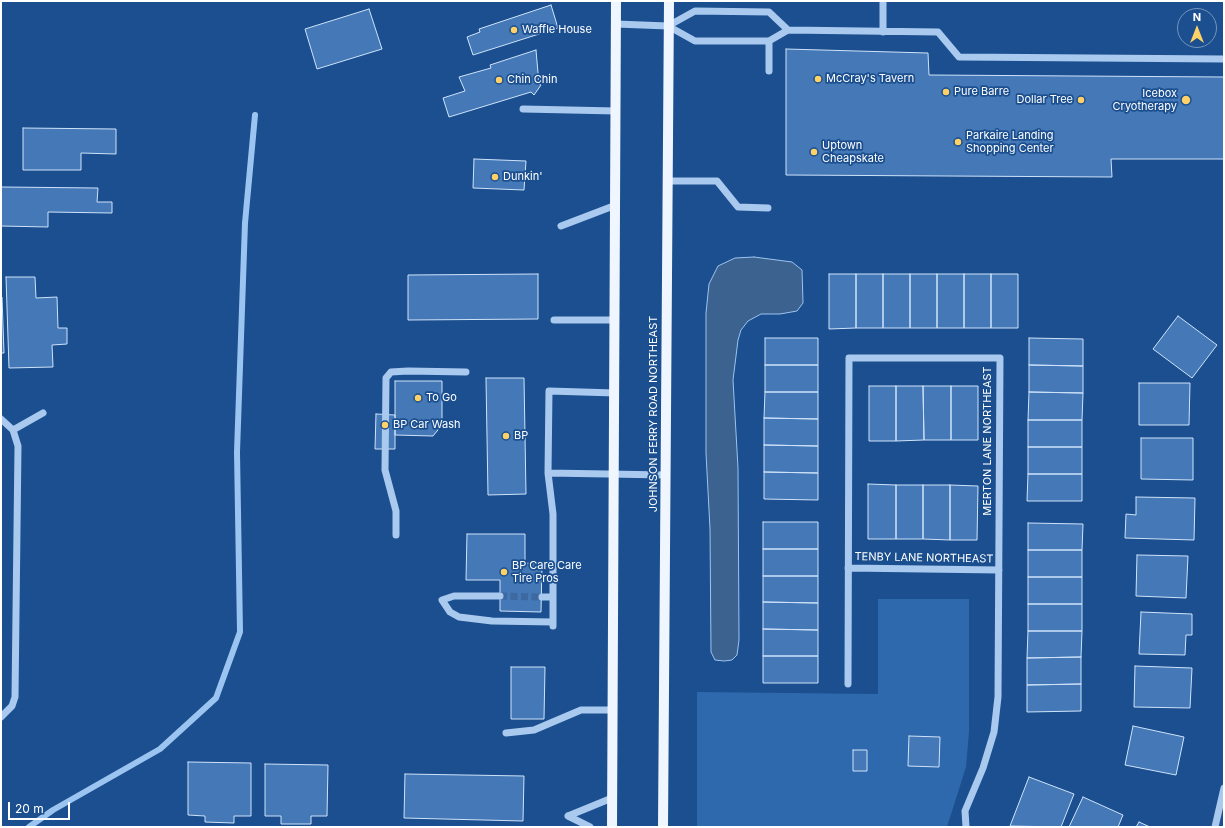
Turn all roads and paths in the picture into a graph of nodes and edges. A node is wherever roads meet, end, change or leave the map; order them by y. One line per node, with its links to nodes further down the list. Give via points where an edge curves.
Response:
1 (616, 1): 4 (main road)
2 (668, 1): 5 (main road, JOHNSON FERRY ROAD NORTHEAST)
3 (883, 1): 7 (street)
4 (616, 24): 5 (street); 12 (main road)
5 (668, 26): 6 (street, via 695,11 770,12); 8 (street, via 695,41); 13 (main road, JOHNSON FERRY ROAD NORTHEAST)
6 (788, 30): 7 (street); 8 (street)
7 (883, 32): 9 (street, via 938,32 959,57)
8 (770, 41): 10 (street)
9 (1224, 59)
10 (769, 71)
11 (523, 109): 12 (street)
12 (616, 111): 14 (main road)
13 (668, 181): 15 (street, via 717,181 738,207); 26 (main road, JOHNSON FERRY ROAD NORTHEAST)
14 (616, 205): 16 (street); 18 (main road)
15 (768, 208)
16 (561, 226)
17 (554, 320): 18 (street)
18 (615, 320): 20 (main road)
19 (466, 372): 27 (street, via 391,372 386,378 385,470 396,511)
20 (615, 394): 24 (street, via 549,391); 25 (main road)
21 (43, 413): 23 (street)
22 (1, 419): 23 (street)
23 (13, 430): 35 (street, via 18,446 15,696 12,706)
24 (548, 473): 25 (street); 32 (street, via 553,514)
25 (615, 475): 26 (street); 34 (main road)
26 (666, 475): 41 (main road, JOHNSON FERRY ROAD NORTHEAST)
27 (396, 535)
28 (848, 568): 29 (street, TENBY LANE NORTHEAST); 29 (street, MERTON LANE NORTHEAST, via 849,358 1000,358); 33 (street, MERTON LANE NORTHEAST)
29 (999, 570): 42 (street, MERTON LANE NORTHEAST, via 998,697 994,732 965,811)
30 (500, 596): 32 (street, via 454,596 442,600 450,612 459,617 553,624)
31 (542, 597): 32 (street)
32 (553, 597)
33 (848, 684)
34 (613, 710): 36 (street, via 581,710 534,730); 38 (main road)
35 (1, 717)
36 (506, 733)
37 (1224, 788): 43 (street)
38 (612, 798): 39 (street, via 568,816); 40 (main road)
39 (590, 827)
40 (612, 827)
41 (663, 827)
42 (966, 827)
43 (1215, 827)

